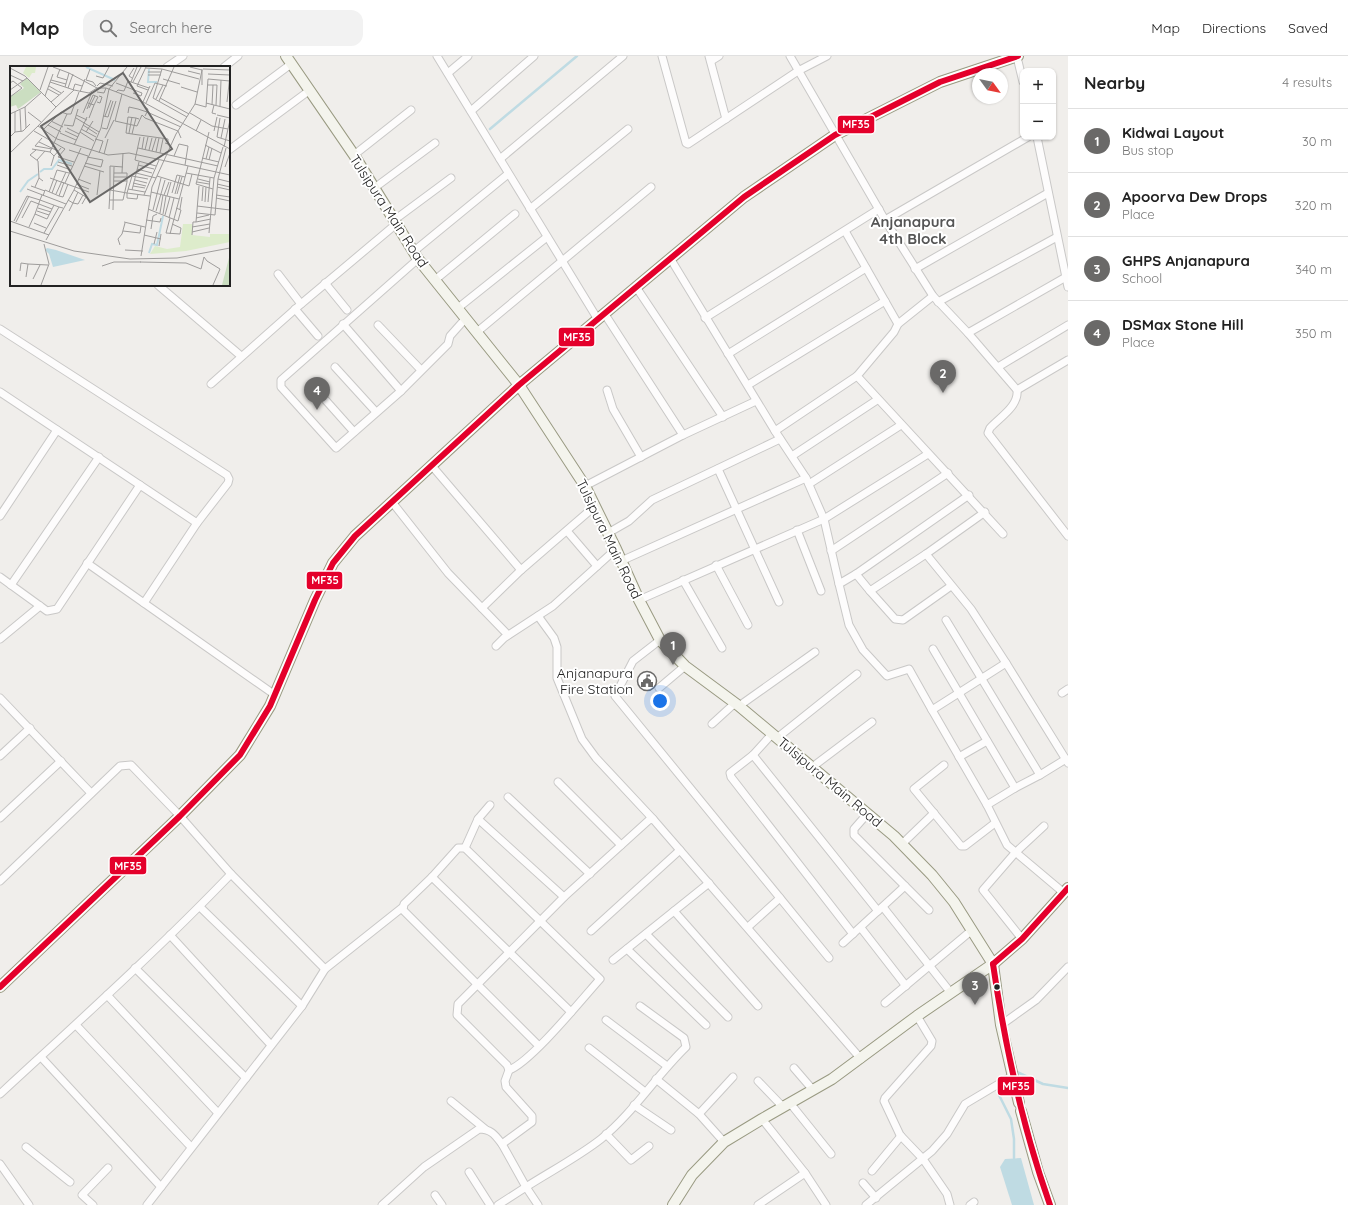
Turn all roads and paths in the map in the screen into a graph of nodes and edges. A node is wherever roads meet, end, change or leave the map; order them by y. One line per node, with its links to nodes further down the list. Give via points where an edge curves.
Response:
1 (183, 56): 14 (street)
2 (238, 56): 15 (street)
3 (437, 56): 18 (street)
4 (468, 56): 18 (street)
5 (534, 56): 22 (street)
6 (623, 56): 31 (street)
7 (662, 56): 23 (street, via 686,144)
8 (719, 56): 12 (street)
9 (790, 56): 17 (street)
10 (827, 56): 17 (street)
11 (1018, 56): 16 (street); 25 (street, via 940,82)
12 (710, 59): 23 (street)
13 (288, 60): 19 (street, Tulsipura Main Road); 20 (street)
14 (168, 66)
15 (225, 66)
16 (1020, 68)
17 (798, 71): 23 (street); 25 (street)
18 (448, 73): 22 (street)
19 (310, 90): 29 (street); 30 (street, Tulsipura Main Road)
20 (236, 105)
21 (411, 110): 30 (street)
22 (471, 111): 31 (street)
23 (726, 119)
24 (628, 129): 37 (street)
25 (835, 135): 38 (street); 46 (street, via 744,197)
26 (1023, 140): 40 (street)
27 (1037, 140): 36 (street)
28 (435, 143): 35 (street)
29 (230, 149)
30 (354, 155): 35 (street, Tulsipura Main Road)
31 (500, 159): 32 (street)
32 (508, 174): 37 (street); 45 (street)
33 (451, 178): 41 (street)
34 (651, 187): 47 (street)
35 (373, 188): 41 (street, Tulsipura Main Road)
36 (1048, 193): 43 (street); 49 (street)
37 (530, 209): 44 (street)
38 (879, 209): 40 (street); 42 (street)
39 (515, 214): 52 (street)
40 (885, 220): 49 (street)
41 (394, 223): 45 (street, Tulsipura Main Road); 53 (street)
42 (845, 231): 48 (street); 65 (street)
43 (1057, 236): 51 (street); 57 (street)
44 (547, 237): 47 (street); 60 (street)
45 (415, 255): 52 (street, Tulsipura Main Road); 66 (street)
46 (670, 258): 55 (street); 65 (street)
47 (562, 260): 63 (street); 71 (street)
48 (866, 268): 58 (street); 74 (street)
49 (915, 269): 57 (street)
50 (278, 274): 59 (street)
51 (1066, 277): 56 (street); 72 (street)
52 (435, 280): 60 (street, Tulsipura Main Road)
53 (325, 283): 59 (street); 62 (street)
54 (159, 286): 75 (street)
55 (636, 287): 63 (street); 92 (street)
56 (1068, 287)
57 (936, 299): 67 (street); 72 (street)
58 (885, 301): 67 (street); 83 (street)
59 (300, 304): 61 (street)
60 (458, 308): 64 (street, Tulsipura Main Road)
61 (295, 309): 73 (street); 75 (street)
62 (347, 310)
63 (600, 315): 82 (street); 97 (street)
64 (466, 318): 71 (street, Tulsipura Main Road); 79 (street, via 450,336 448,344)
65 (706, 318): 74 (street)
66 (343, 324): 87 (street); 96 (street, via 281,380 280,385 335,448)
67 (898, 324): 80 (street)
68 (378, 325): 79 (street)
69 (1068, 325): 78 (street)
70 (0, 330): 116 (street, via 227,475 228,484)
71 (477, 332): 82 (street, Tulsipura Main Road)
72 (968, 333): 78 (street)
73 (318, 336)
74 (728, 354): 83 (street)
75 (241, 356): 81 (street)
76 (1068, 360): 86 (street)
77 (335, 367): 91 (street)
78 (998, 367): 86 (street)
79 (421, 370): 87 (street)
80 (857, 376): 89 (street); 95 (street)
81 (211, 384)
82 (519, 385): 103 (street); 108 (street, Tulsipura Main Road)
83 (748, 385): 90 (street)
84 (313, 386): 96 (street)
85 (607, 390): 100 (street, via 613,409)
86 (1018, 390): 121 (street, via 1016,403 988,433)
87 (401, 391): 91 (street)
88 (0, 392): 94 (street)
89 (877, 400): 93 (street); 101 (street)
90 (756, 401): 92 (street); 95 (street)
91 (376, 412): 96 (street)
92 (723, 417): 97 (street)
93 (900, 425): 99 (street); 106 (street)
94 (57, 430): 102 (street); 114 (street)
95 (775, 431): 98 (street)
96 (354, 432)
97 (683, 435): 100 (street)
98 (780, 439): 101 (street); 104 (street)
99 (928, 454): 105 (street); 115 (street)
100 (641, 456): 108 (street)
101 (792, 456): 106 (street)
102 (99, 457): 107 (street); 135 (street)
103 (432, 466): 110 (street); 130 (street)
104 (718, 468): 112 (street); 119 (street, via 652,500 630,521)
105 (948, 474): 109 (street); 124 (street)
106 (808, 481): 112 (street); 115 (street)
107 (140, 485): 116 (street); 127 (street)
108 (585, 486): 111 (street, Tulsipura Main Road)
109 (968, 495): 113 (street); 131 (street)
110 (392, 502): 143 (street, via 448,573); 160 (street, via 355,536 333,563)
111 (595, 506): 118 (street); 119 (street, Tulsipura Main Road)
112 (737, 508): 123 (street); 126 (street)
113 (984, 512): 120 (street); 125 (street)
114 (0, 516)
115 (824, 519): 117 (street); 124 (street)
116 (197, 523): 141 (street)
117 (797, 530): 123 (street); 137 (street)
118 (567, 531): 129 (street); 130 (street)
119 (608, 533): 122 (street, Tulsipura Main Road)
120 (1003, 534)
121 (1068, 536)
122 (616, 548): 126 (street, Tulsipura Main Road); 129 (street)
123 (755, 548): 128 (street); 140 (street)
124 (831, 551): 134 (street)
125 (926, 554): 136 (street); 138 (street)
126 (621, 561): 139 (street, Tulsipura Main Road)
127 (87, 563): 141 (street); 142 (street, via 57,609 47,611)
128 (716, 565): 133 (street); 146 (street)
129 (597, 566): 144 (street, via 553,606)
130 (521, 570): 143 (street)
131 (856, 574): 134 (street); 138 (street)
132 (0, 577): 135 (street)
133 (683, 580): 139 (street); 151 (street)
134 (839, 584): 163 (street, via 849,625 863,650 887,676 908,669)
135 (11, 585): 142 (street)
136 (951, 586): 138 (street, via 899,621); 154 (street, via 971,609)
137 (821, 591)
138 (870, 591)
139 (639, 600): 149 (street, Tulsipura Main Road)
140 (779, 602)
141 (144, 603): 160 (street)
142 (40, 606): 148 (street)
143 (482, 608): 147 (street)
144 (538, 616): 147 (street); 188 (street, via 554,638 557,647 557,678 582,739 596,758)
145 (946, 620): 157 (street)
146 (748, 625)
147 (508, 635): 150 (street)
148 (0, 638)
149 (660, 640): 155 (street, Tulsipura Main Road); 204 (street, via 633,661 615,696)
150 (496, 646)
151 (722, 648)
152 (933, 649): 159 (street)
153 (815, 652): 162 (street)
154 (1006, 663): 157 (street); 173 (street)
155 (685, 666): 158 (street); 162 (street, Tulsipura Main Road)
156 (858, 674): 167 (street)
157 (982, 678): 159 (street); 176 (street)
158 (659, 688)
159 (959, 692): 163 (street); 168 (street)
160 (275, 696): 185 (street, via 240,755)
161 (0, 698): 166 (street)
162 (737, 705): 165 (street); 167 (street, Tulsipura Main Road)
163 (932, 710): 171 (street)
164 (872, 722): 175 (street)
165 (712, 724)
166 (30, 728): 170 (street); 172 (street)
167 (775, 736): 169 (street); 175 (street, Tulsipura Main Road)
168 (987, 741): 171 (street); 178 (street)
169 (753, 755): 207 (street); 216 (street, via 730,774 730,777)
170 (0, 756)
171 (959, 757): 182 (street)
172 (61, 761): 179 (street); 186 (street)
173 (1067, 761): 176 (street)
174 (944, 765): 184 (street, via 914,789)
175 (811, 768): 183 (street, Tulsipura Main Road)
176 (1040, 775): 178 (street)
177 (558, 782): 192 (street)
178 (1015, 788): 182 (street)
179 (91, 793): 185 (street, via 120,766 131,764); 199 (street)
180 (508, 797): 197 (street)
181 (490, 805): 187 (street)
182 (987, 805): 189 (street)
183 (868, 813): 191 (street, Tulsipura Main Road); 201 (street, via 854,830 854,835)
184 (934, 813): 189 (street, via 963,847); 191 (street)
185 (180, 816): 196 (street); 231 (street)
186 (0, 818)
187 (478, 819): 193 (street); 203 (street)
188 (653, 819): 192 (street); 194 (street)
189 (995, 823): 195 (street)
190 (1044, 826): 195 (street)
191 (902, 844): 213 (street, Tulsipura Main Road, via 954,902)
192 (621, 845): 197 (street)
193 (465, 848): 198 (street, via 458,848); 210 (street)
194 (680, 850): 200 (street); 214 (street)
195 (1015, 853): 202 (street); 218 (street, via 983,890)
196 (231, 874): 205 (street); 228 (street)
197 (590, 874): 203 (street)
198 (432, 877): 206 (street); 221 (street)
199 (0, 881)
200 (709, 883): 209 (street); 211 (street)
201 (905, 886): 207 (street); 208 (street)
202 (1066, 890): 218 (street)
203 (564, 897): 210 (street)
204 (780, 898): 211 (street); 222 (street)
205 (200, 906): 217 (street); 235 (street)
206 (403, 907): 228 (street); 229 (street, via 403,910)
207 (880, 909): 212 (street); 225 (street)
208 (929, 910)
209 (674, 911): 215 (street); 237 (street)
210 (540, 921): 221 (street); 238 (street, via 600,979)
211 (748, 928): 249 (street)
212 (860, 928): 216 (street); 230 (street)
213 (972, 930): 224 (street, Tulsipura Main Road); 225 (street)
214 (591, 931)
215 (646, 934): 220 (street); 240 (street)
216 (853, 934): 219 (street)
217 (170, 935): 227 (street); 245 (street)
218 (1022, 938): 224 (street)
219 (843, 943)
220 (627, 949): 223 (street); 243 (street)
221 (509, 952): 229 (street); 238 (street)
222 (829, 958)
223 (613, 960)
224 (993, 964): 232 (street); 244 (street)
225 (930, 966): 230 (street); 232 (street)
226 (1068, 967): 244 (street, via 1036,1000)
227 (135, 968): 233 (street); 255 (street)
228 (325, 970): 235 (street)
229 (477, 984): 246 (street); 252 (street, via 458,1004 457,1015)
230 (906, 986): 234 (street)
231 (0, 987)
232 (951, 992): 239 (street)
233 (107, 995): 242 (street); 264 (street)
234 (885, 1003)
235 (302, 1006): 245 (street)
236 (640, 1006): 250 (street, via 684,1038 686,1047)
237 (758, 1006)
238 (571, 1012): 246 (street)
239 (917, 1016): 249 (street); 270 (street, via 932,1041 931,1046 884,1100)
240 (728, 1017)
241 (606, 1020): 250 (street)
242 (76, 1025): 248 (street); 275 (street)
243 (706, 1025)
244 (1001, 1025): 253 (street)
245 (271, 1045): 255 (street)
246 (539, 1046): 252 (street, via 515,1068)
247 (588, 1048): 259 (street)
248 (41, 1056): 260 (street); 286 (street)
249 (862, 1059): 258 (street)
250 (667, 1066): 256 (street)
251 (794, 1068): 258 (street)
252 (509, 1070): 272 (street, via 505,1081 506,1087 533,1119)
253 (1012, 1076): 277 (street, via 966,1104 947,1134); 302 (street, via 1038,1172)
254 (733, 1077): 265 (street)
255 (246, 1078): 264 (street)
256 (656, 1079): 259 (street); 265 (street)
257 (758, 1081): 263 (street)
258 (813, 1090): 263 (street)
259 (645, 1092): 262 (street)
260 (0, 1094)
261 (451, 1101): 267 (street)
262 (634, 1105): 268 (street); 269 (street)
263 (786, 1105): 266 (street); 276 (street)
264 (218, 1113): 275 (street)
265 (699, 1114): 271 (street)
266 (762, 1119): 271 (street); 282 (street)
267 (486, 1129): 272 (street); 292 (street, via 479,1129 424,1167)
268 (671, 1130)
269 (606, 1134): 273 (street, via 631,1160); 285 (street, via 588,1149)
270 (901, 1136): 277 (street); 280 (street)
271 (724, 1142): 297 (street, via 692,1175)
272 (502, 1144): 285 (street)
273 (649, 1146)
274 (26, 1147): 283 (street)
275 (191, 1148): 286 (street)
276 (831, 1154)
277 (923, 1159): 288 (street); 301 (street, via 946,1194)
278 (0, 1164): 289 (street)
279 (108, 1168): 290 (street, via 82,1195)
280 (872, 1171)
281 (469, 1172): 294 (street)
282 (805, 1173): 298 (street); 299 (street)
283 (70, 1182)
284 (862, 1183): 288 (street)
285 (526, 1186): 295 (street); 296 (street)
286 (161, 1187): 291 (street)
287 (435, 1195): 293 (street)
288 (876, 1198): 300 (street)
289 (29, 1205)
290 (93, 1205)
291 (147, 1205)
292 (382, 1205)
293 (442, 1205)
294 (490, 1205)
295 (498, 1205)
296 (538, 1205)
297 (673, 1205)
298 (758, 1205)
299 (826, 1205)
300 (866, 1205)
301 (950, 1205)
302 (1050, 1205)

